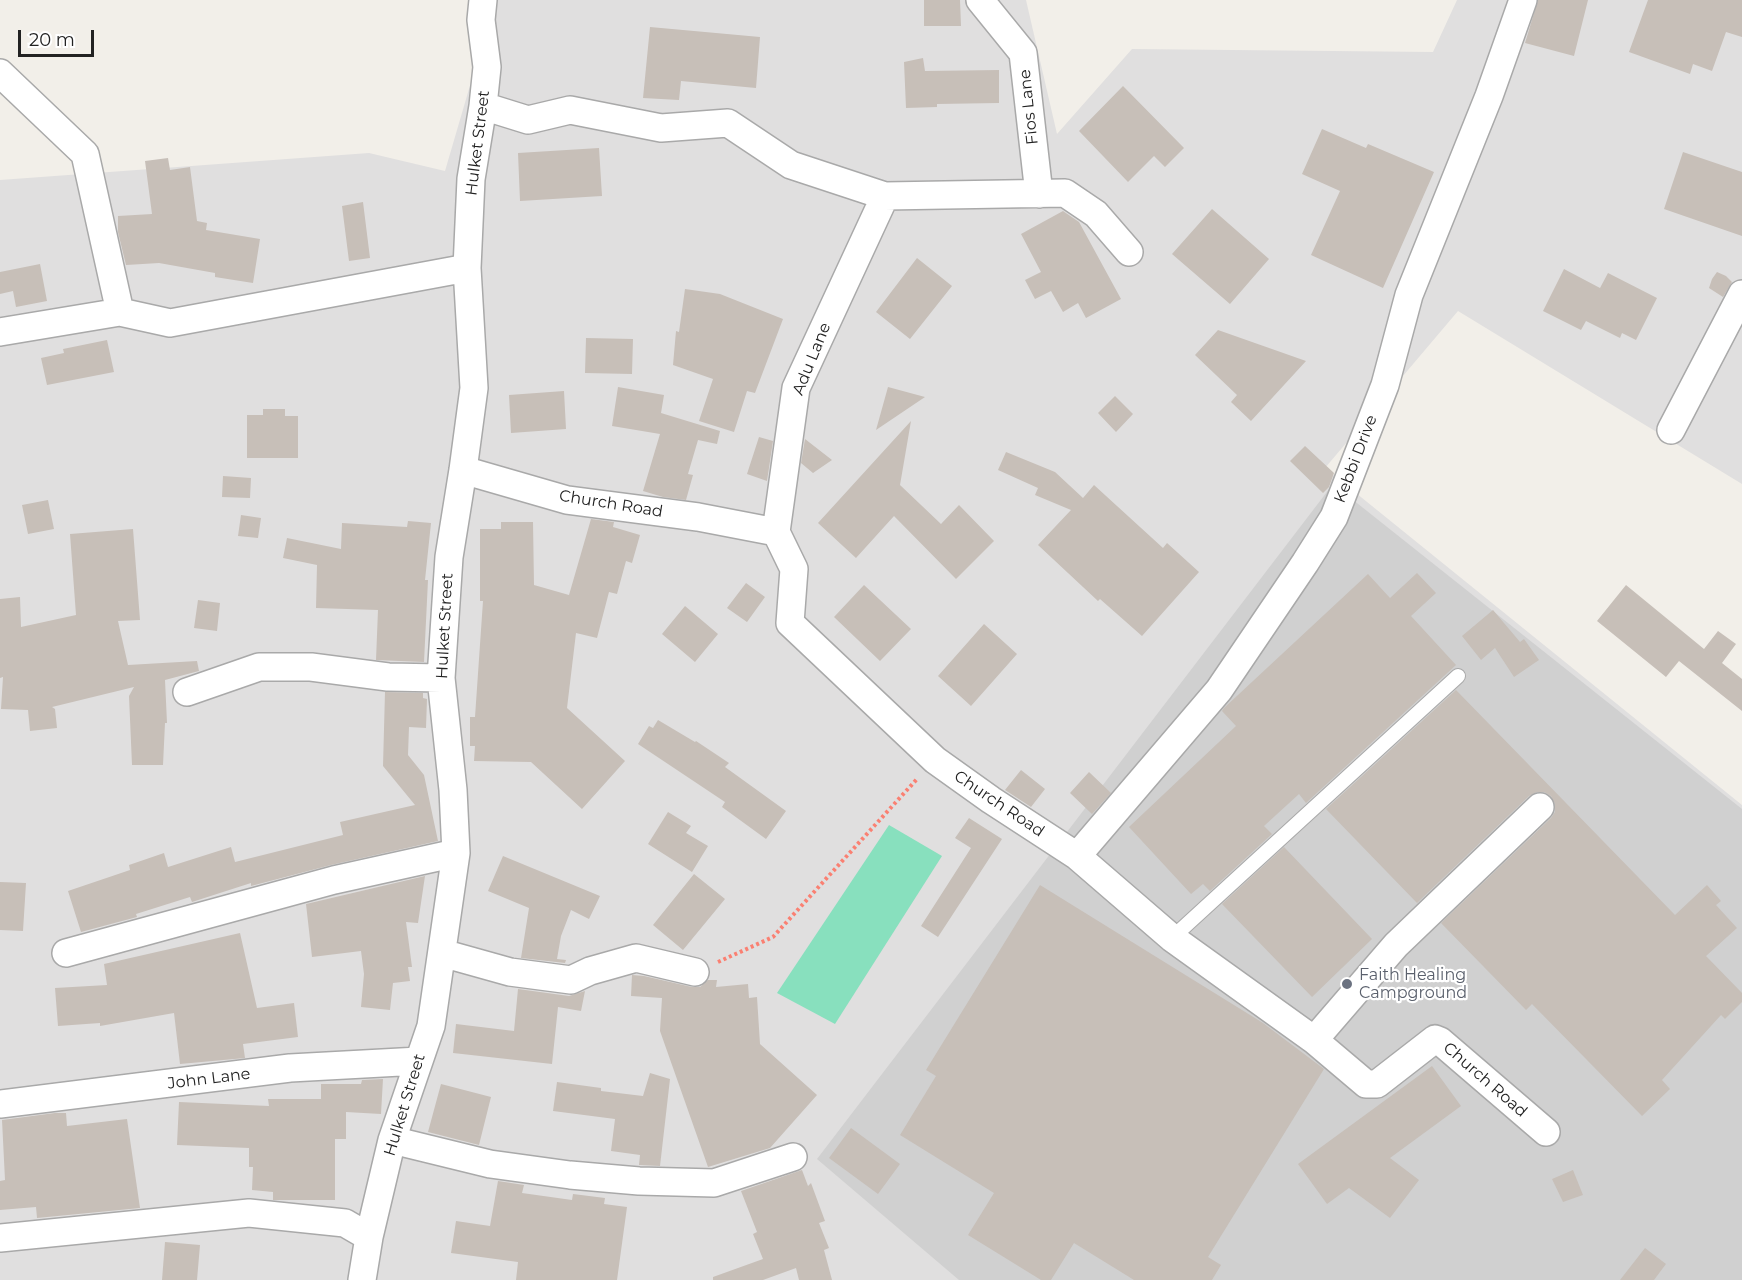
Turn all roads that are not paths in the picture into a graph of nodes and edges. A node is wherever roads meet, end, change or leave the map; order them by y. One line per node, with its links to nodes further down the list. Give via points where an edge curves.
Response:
1 (483, 0): 5 (street, Hulket Street, via 481,20 487,67)
2 (980, 0): 6 (street, Fios Lane, via 1023,53)
3 (1522, 0): 21 (street, Kebbi Drive, via 1490,96 1409,295 1385,385 1334,517 1219,690)
4 (0, 73): 11 (street, via 85,154)
5 (483, 106): 7 (street, via 528,120 570,111 661,128 728,123 791,165); 9 (street, Hulket Street, via 471,179)
6 (1039, 194): 7 (street); 8 (street, via 1065,193 1096,214)
7 (885, 196): 15 (street, Adu Lane, via 796,388)
8 (1129, 252)
9 (467, 268): 11 (street, via 170,323); 14 (street, Hulket Street, via 474,388)
10 (1742, 294): 13 (street)
11 (120, 312): 12 (street)
12 (0, 332)
13 (1671, 430)
14 (463, 470): 15 (street, Church Road, via 567,500 698,517); 17 (street, Hulket Street, via 449,557)
15 (776, 532): 21 (street, Church Road, via 794,569 790,623 935,760)
16 (1458, 676): 22 (lane)
17 (441, 678): 18 (street, via 388,677 311,667 259,667); 20 (street, Hulket Street)
18 (187, 692)
19 (1540, 807): 26 (street, via 1396,945)
20 (456, 853): 23 (street, via 334,880); 24 (street, Hulket Street)
21 (1077, 856): 22 (street, Church Road)
22 (1172, 938): 26 (street, Church Road)
23 (66, 953)
24 (442, 953): 25 (street, via 510,972 570,980 636,957); 27 (street, Hulket Street, via 431,1026)
25 (695, 972)
26 (1314, 1040): 29 (street, Church Road, via 1366,1084 1377,1084 1435,1039)
27 (418, 1061): 28 (street, John Lane, via 290,1068); 30 (street, Hulket Street)
28 (0, 1104)
29 (1546, 1132)
30 (392, 1140): 31 (street, via 490,1164 639,1181 714,1183); 32 (street, Hulket Street)
31 (793, 1157)
32 (369, 1237): 33 (street, via 345,1223 249,1213); 34 (street, Hulket Street)
33 (0, 1238)
34 (362, 1280)

